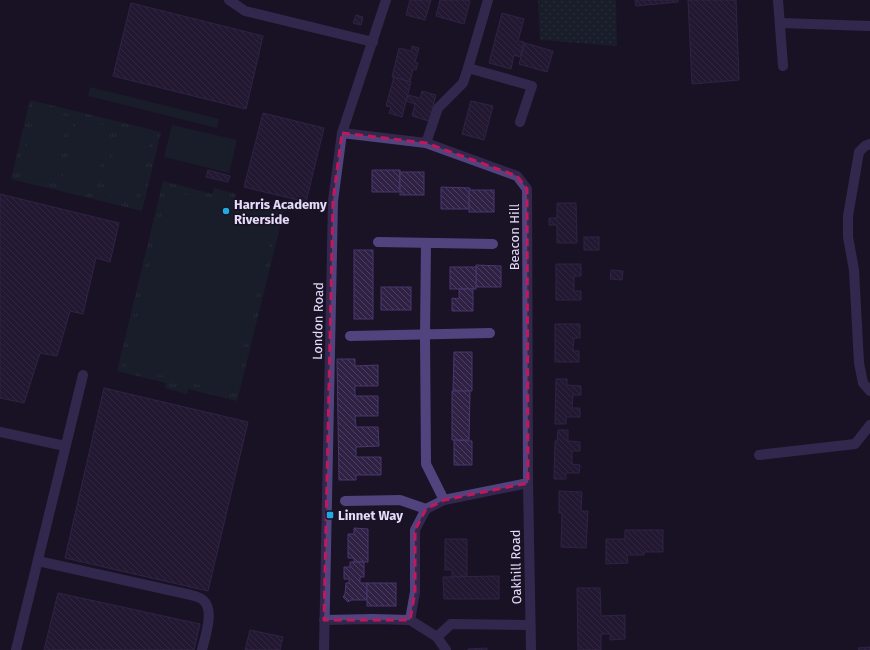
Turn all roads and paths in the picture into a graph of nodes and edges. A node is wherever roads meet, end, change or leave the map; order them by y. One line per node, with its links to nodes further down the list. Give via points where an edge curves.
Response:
1 (229, 0): 7 (street, via 245,11)
2 (386, 0): 7 (street, London Road)
3 (488, 0): 9 (street)
4 (778, 0): 5 (street)
5 (780, 23): 6 (street); 8 (street)
6 (870, 26)
7 (373, 42): 11 (street, London Road)
8 (783, 66)
9 (468, 68): 10 (street, via 532,86); 12 (street, via 463,83 438,108)
10 (520, 122)
11 (342, 133): 12 (street, Beacon Hill); 31 (street, London Road, via 333,201)
12 (426, 143): 26 (street, Beacon Hill, via 517,176 527,189)
13 (870, 144): 21 (street, via 859,152 856,162 848,216 848,238 854,270 859,363 863,383)
14 (378, 242): 15 (street)
15 (426, 243): 16 (street); 18 (street)
16 (493, 244)
17 (490, 333): 18 (street)
18 (425, 335): 19 (street); 27 (street, via 426,464)
19 (350, 336)
20 (82, 375): 24 (street)
21 (870, 391)
22 (870, 425): 25 (street, via 855,444)
23 (0, 432): 24 (street)
24 (65, 446): 30 (street)
25 (759, 455)
26 (528, 483): 27 (street); 33 (street, Oakhill Road)
27 (444, 500): 29 (street)
28 (345, 501): 29 (street, via 400,500)
29 (426, 510): 32 (street, via 415,530 415,592)
30 (38, 561): 35 (street); 36 (street, via 191,594 203,600 209,616)
31 (324, 620): 32 (street); 37 (street, London Road)
32 (410, 620): 34 (street)
33 (530, 625): 34 (street, via 451,624); 39 (street, Oakhill Road)
34 (437, 637): 38 (street)
35 (16, 650)
36 (202, 650)
37 (324, 650)
38 (446, 650)
39 (531, 650)

